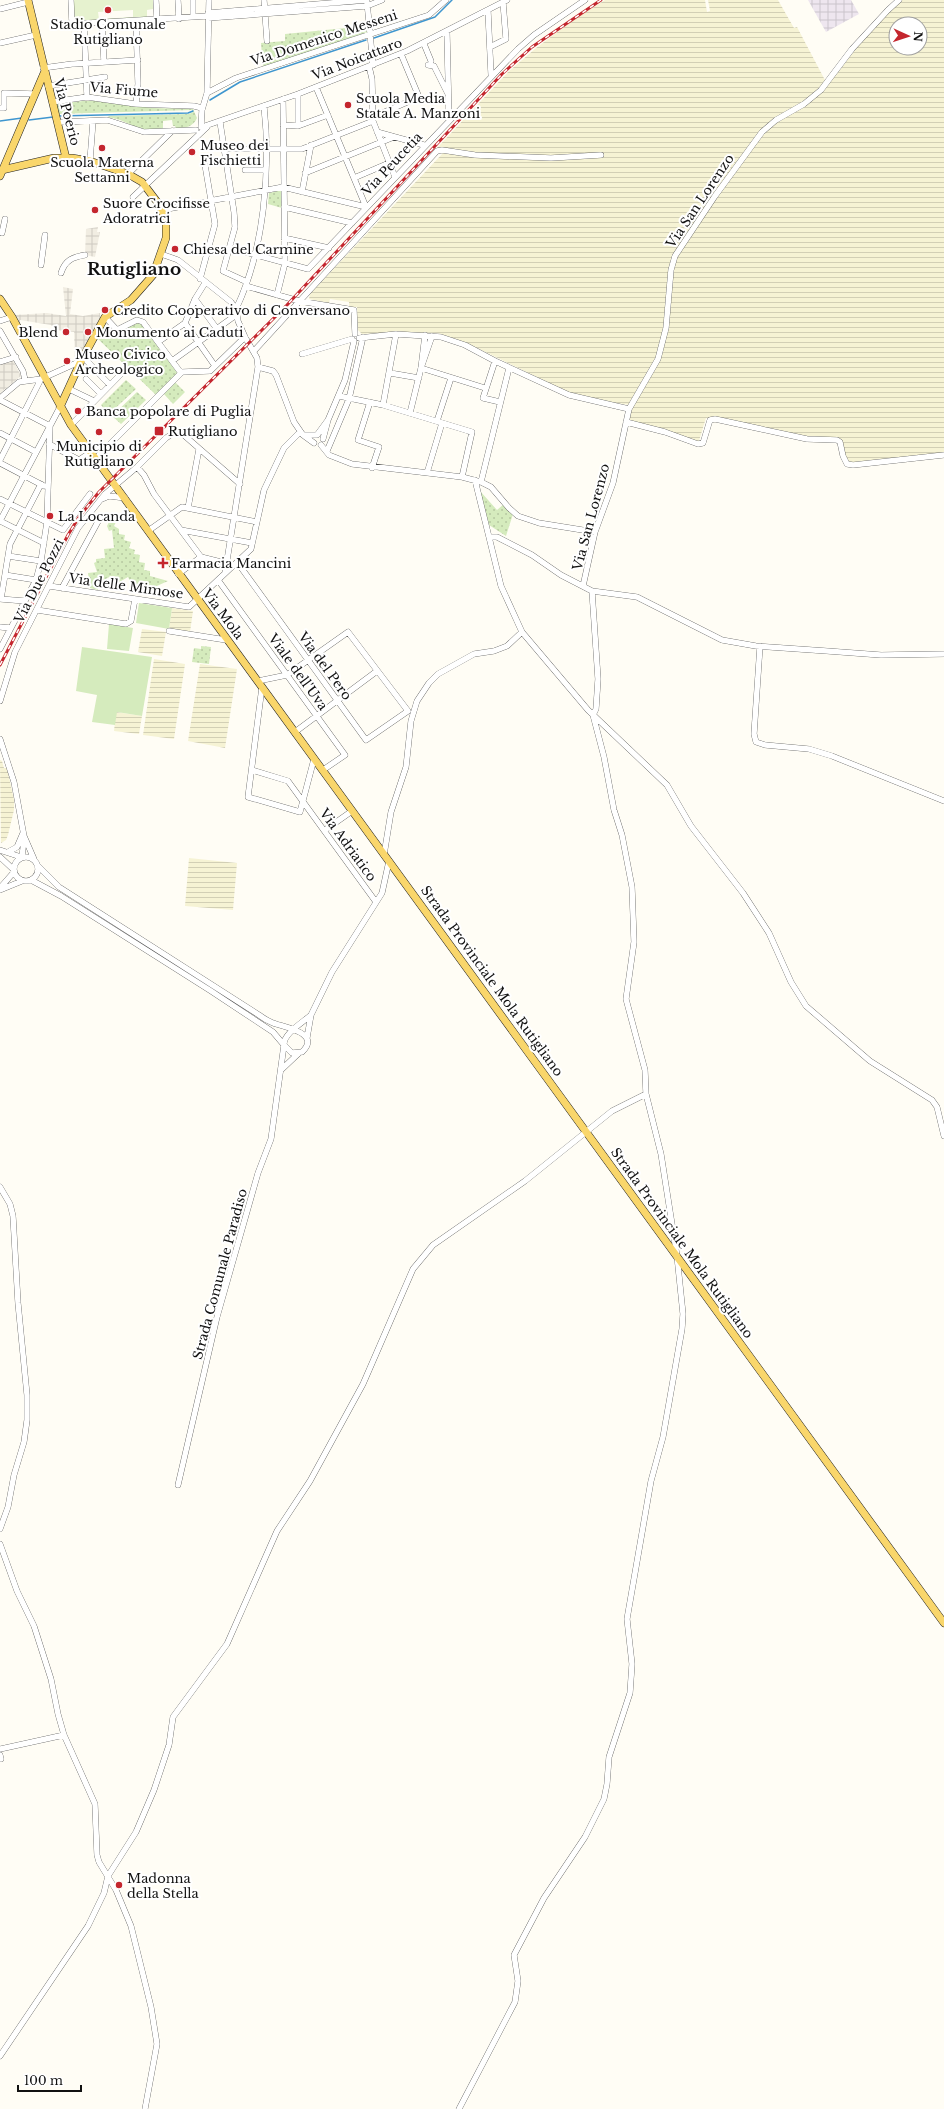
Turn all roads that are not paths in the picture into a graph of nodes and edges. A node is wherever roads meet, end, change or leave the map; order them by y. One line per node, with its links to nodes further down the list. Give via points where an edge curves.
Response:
1 (71, 0): 26 (street, via 72,24)
2 (156, 0): 23 (street)
3 (178, 0): 22 (street)
4 (193, 0): 21 (street)
5 (209, 0): 20 (street)
6 (264, 0): 18 (street)
7 (382, 0): 14 (street)
8 (437, 0): 16 (street)
9 (446, 0): 16 (street, Via Domenico Messeni)
10 (585, 0): 15 (street, Via Peucetia)
11 (899, 0): 163 (street, Via San Lorenzo, via 852,49 821,90 762,132 684,242 672,265 667,323 658,359)
12 (28, 1): 17 (street); 29 (main road, Via Poerio)
13 (505, 1): 19 (street, Via Noicattaro); 33 (street, via 506,39)
14 (367, 2): 18 (street); 28 (street)
15 (578, 2): 40 (street, Via Peucetia, via 534,35)
16 (438, 8): 28 (street, Via Domenico Messeni, via 429,15)
17 (0, 9)
18 (265, 11): 20 (street); 30 (street)
19 (488, 11): 27 (street, Via Noicattaro); 33 (street)
20 (208, 16): 21 (street); 45 (street)
21 (194, 17): 22 (street)
22 (179, 19): 23 (street)
23 (157, 20): 24 (street)
24 (136, 21): 25 (street); 35 (street)
25 (102, 22): 26 (street); 36 (street)
26 (84, 23): 37 (street)
27 (447, 33): 32 (street, Via Noicattaro); 48 (street)
28 (370, 34): 38 (street); 45 (street, Via Domenico Messeni, via 236,78)
29 (36, 35): 31 (street); 39 (main road, Via Poerio)
30 (267, 41)
31 (0, 43)
32 (424, 44): 34 (street, Via Noicattaro); 48 (street, via 430,63)
33 (490, 47): 40 (street)
34 (401, 54): 38 (street, Via Noicattaro); 57 (street, via 419,97)
35 (138, 60): 36 (street); 52 (street)
36 (104, 62): 37 (street)
37 (87, 63): 39 (street); 42 (street)
38 (371, 66): 44 (street, Via Noicattaro); 57 (street)
39 (44, 70): 43 (main road, Via Poerio); 46 (main road)
40 (491, 74): 58 (street, Via Peucetia)
41 (105, 77): 42 (street)
42 (87, 80): 43 (street); 49 (street)
43 (48, 86): 51 (main road, Via Poerio)
44 (316, 87): 47 (street, Via Noicattaro); 56 (street)
45 (206, 93): 55 (street, via 206,101)
46 (35, 94): 54 (street, via 4,94 4,108); 78 (main road)
47 (298, 94): 50 (street, Via Noicattaro); 63 (street)
48 (449, 95): 58 (street)
49 (87, 97): 51 (street, Via Fiume); 52 (street, Via Fiume)
50 (283, 99): 53 (street, Via Noicattaro); 62 (street)
51 (52, 102): 77 (main road, Via Poerio)
52 (136, 104): 55 (street, Via Fiume)
53 (264, 106): 61 (street, Via Noicattaro); 72 (street)
54 (0, 108)
55 (202, 108): 64 (street)
56 (328, 115): 63 (street); 67 (street)
57 (373, 119): 66 (street); 67 (street)
58 (449, 119): 71 (street, Via Peucetia)
59 (93, 121): 60 (street); 65 (street, via 107,120 144,132); 79 (street)
60 (62, 122)
61 (220, 122): 64 (street, Via Noicattaro); 74 (street)
62 (283, 125): 63 (street); 73 (street)
63 (298, 126)
64 (200, 130): 65 (street); 89 (street)
65 (172, 131): 86 (street)
66 (377, 132): 68 (street); 69 (street)
67 (336, 136): 70 (street); 76 (street)
68 (394, 137): 69 (street); 71 (street)
69 (381, 142): 76 (street); 80 (street)
70 (311, 145): 73 (street, via 302,149); 85 (street)
71 (424, 145): 87 (street, Via Peucetia)
72 (265, 149): 73 (street); 74 (street); 83 (street)
73 (283, 149): 90 (street)
74 (224, 150): 93 (street)
75 (601, 155): 117 (street, via 551,158 476,155 442,150 437,152)
76 (345, 156): 85 (street); 88 (street)
77 (66, 158): 79 (main road); 84 (main road, via 54,158)
78 (4, 160): 84 (main road)
79 (90, 161): 86 (main road)
80 (389, 163): 87 (street); 88 (street)
81 (205, 165): 95 (street)
82 (245, 170): 83 (street)
83 (265, 170): 91 (street)
84 (1, 173)
85 (305, 173): 92 (street)
86 (128, 174): 89 (main road)
87 (395, 177): 97 (street, Via Peucetia)
88 (354, 178): 97 (street)
89 (145, 186): 94 (street); 98 (main road)
90 (283, 187): 91 (street); 92 (street); 96 (street)
91 (265, 190): 93 (street); 108 (street, via 265,205)
92 (302, 192): 97 (street)
93 (232, 196): 95 (street); 104 (street, via 235,227)
94 (133, 197)
95 (212, 200): 98 (street); 112 (street, via 215,224)
96 (284, 207): 100 (street); 103 (street)
97 (366, 207): 100 (street, Via Peucetia)
98 (162, 210): 106 (main road, via 167,226)
99 (4, 219): 101 (street)
100 (352, 223): 105 (street, Via Peucetia)
101 (2, 233)
102 (45, 236): 110 (street)
103 (284, 238): 105 (street); 109 (street)
104 (230, 248): 108 (street); 113 (street, via 223,271)
105 (329, 248): 109 (street, Via Peucetia, via 308,269)
106 (161, 254): 112 (street, via 178,260); 120 (main road, via 156,269 146,283 124,306)
107 (85, 255): 111 (street, via 71,258 63,267)
108 (254, 255): 109 (street); 113 (street)
109 (285, 263): 114 (street)
110 (41, 265)
111 (62, 273)
112 (203, 281): 116 (street); 118 (street, via 231,302)
113 (247, 284): 114 (street); 118 (street)
114 (277, 295): 117 (street)
115 (0, 299): 119 (main road, Via Mola)
116 (195, 299): 122 (street); 123 (street)
117 (299, 301): 129 (street, via 354,310); 132 (street)
118 (236, 312): 123 (street); 128 (street)
119 (12, 317): 121 (street); 146 (main road, Via Mola)
120 (105, 317): 130 (street, via 117,330 140,320); 135 (main road)
121 (0, 321)
122 (185, 323): 130 (street); 131 (street)
123 (217, 329): 131 (street)
124 (0, 332): 134 (street)
125 (396, 334): 126 (street); 129 (street); 145 (street)
126 (425, 335): 127 (street); 141 (street)
127 (432, 336): 137 (street, via 465,345); 141 (street)
128 (245, 337): 132 (street); 139 (street)
129 (356, 337): 133 (street); 155 (street); 157 (street)
130 (158, 342): 136 (street)
131 (198, 343): 136 (street); 139 (street)
132 (254, 351): 140 (street)
133 (302, 354)
134 (16, 357): 138 (street); 150 (street)
135 (82, 359): 146 (street); 151 (street); 152 (main road)
136 (172, 361): 144 (street)
137 (495, 361): 142 (street); 153 (street)
138 (0, 362)
139 (215, 366): 144 (street, via 208,372)
140 (258, 367): 172 (street, via 273,371 276,375 294,422); 192 (street)
141 (421, 368): 147 (street); 148 (street)
142 (509, 368): 160 (street); 163 (street, via 574,397)
143 (125, 370): 151 (street)
144 (181, 373): 181 (street)
145 (390, 373): 147 (street); 161 (street)
146 (43, 378): 150 (street); 162 (main road, Via Mola); 165 (street)
147 (419, 378): 164 (street)
148 (451, 378): 153 (street); 167 (street)
149 (86, 379): 154 (street)
150 (25, 380): 156 (street, via 15,384)
151 (110, 385): 154 (street)
152 (69, 388): 158 (street); 162 (main road)
153 (486, 388): 160 (street, via 483,398)
154 (102, 394): 158 (street)
155 (339, 396): 157 (street); 166 (street)
156 (0, 399): 165 (street)
157 (349, 399): 159 (street); 179 (street)
158 (94, 401): 169 (street)
159 (370, 402): 161 (street); 186 (street, via 358,440 379,446)
160 (500, 402): 190 (street)
161 (383, 405): 164 (street)
162 (60, 407): 169 (main road, Via Mola); 170 (street)
163 (629, 409): 168 (street, Via San Lorenzo)
164 (410, 412): 167 (street)
165 (25, 413): 170 (street); 174 (street)
166 (328, 420): 173 (street); 175 (street)
167 (440, 422): 187 (street); 189 (street, via 472,432)
168 (626, 422): 182 (street, via 698,444 703,443 710,420 715,419 807,438 837,440 840,442 844,460 852,465); 211 (street, Via San Lorenzo, via 613,483)
169 (71, 425): 181 (main road, Via Mola)
170 (50, 426): 177 (street); 180 (street)
171 (0, 433): 174 (street)
172 (302, 433): 173 (street); 176 (street); 207 (street, via 284,448 264,490)
173 (317, 435): 175 (street); 176 (street, via 313,439)
174 (11, 439): 180 (street); 183 (street)
175 (322, 442): 176 (street); 179 (street)
176 (314, 443)
177 (49, 444): 181 (street, via 79,460); 194 (street)
178 (199, 449): 185 (street, Via Due Pozzi, via 178,430); 192 (street); 200 (street)
179 (327, 451): 186 (street, via 340,461)
180 (36, 452): 188 (street)
181 (93, 455): 193 (main road, Via Mola)
182 (944, 455)
183 (0, 460)
184 (0, 464): 188 (street)
185 (136, 467): 193 (street, Via Due Pozzi); 203 (street, via 144,474 154,494)
186 (372, 468): 187 (street)
187 (427, 473): 189 (street)
188 (24, 476): 191 (street); 199 (street)
189 (462, 477): 190 (street)
190 (478, 481): 211 (street, via 491,487 518,516 539,523); 212 (street)
191 (41, 484): 194 (street); 201 (street)
192 (240, 484): 204 (street)
193 (116, 486): 196 (main road, Via Mola); 198 (street, Via Due Pozzi)
194 (48, 488): 206 (street)
195 (90, 494): 206 (street, via 63,530)
196 (124, 498): 198 (street, via 109,496); 210 (main road, Via Mola)
197 (0, 499): 199 (street)
198 (99, 499): 226 (street, Via Due Pozzi, via 75,534)
199 (9, 504): 201 (street); 205 (street)
200 (188, 508): 203 (street, via 182,507); 204 (street)
201 (26, 512): 206 (street); 208 (street)
202 (101, 516): 228 (street)
203 (170, 516): 209 (street); 210 (street)
204 (234, 518): 207 (street); 213 (street)
205 (0, 521): 208 (street)
206 (47, 522): 214 (street)
207 (257, 522): 215 (street)
208 (18, 530): 214 (street); 216 (street, via 10,544)
209 (181, 530): 213 (street); 217 (street)
210 (148, 531): 221 (main road, Via Mola)
211 (595, 532): 227 (street, Via San Lorenzo)
212 (489, 537): 227 (street, via 497,537 532,555 561,575); 238 (street, via 503,592)
213 (230, 539): 215 (street); 219 (street)
214 (44, 543): 218 (street)
215 (252, 543): 220 (street, via 251,549)
216 (8, 556): 218 (street); 223 (street)
217 (201, 557): 219 (street); 221 (street)
218 (41, 561): 224 (street)
219 (226, 563): 220 (street); 222 (street)
220 (235, 564): 222 (street); 243 (street, Via del Pero)
221 (178, 574): 232 (main road, Via Mola)
222 (225, 574): 225 (street)
223 (5, 575): 224 (street); 230 (street)
224 (36, 580): 233 (street)
225 (218, 580): 232 (street); 245 (street, Viale dell'Uva)
226 (49, 586): 228 (street, Via delle Mimose); 234 (street, Via Due Pozzi)
227 (583, 586): 229 (street)
228 (62, 588): 231 (street, Via delle Mimose)
229 (592, 591): 240 (street, via 632,596 718,638); 250 (street, via 598,679 596,709)
230 (0, 599): 233 (street)
231 (135, 599): 232 (street, Via delle Mimose, via 189,607); 234 (street, via 131,621 126,624)
232 (197, 600): 239 (main road, Via Mola)
233 (25, 601): 236 (street)
234 (36, 610): 248 (street, Via Due Pozzi, via 15,652)
235 (0, 627): 236 (street)
236 (11, 628): 241 (street)
237 (168, 631): 239 (street)
238 (522, 632): 250 (street); 267 (street, via 507,646 474,654 438,674 417,701 411,720 406,767 392,806)
239 (226, 640): 246 (main road, Via Mola)
240 (760, 646): 242 (street, via 881,655); 258 (street, via 754,734 756,742 806,748 828,754)
241 (0, 650)
242 (944, 654)
243 (308, 661): 244 (street, via 348,632); 245 (street); 249 (street, Via del Pero)
244 (377, 671): 249 (street); 249 (street, Via del Pero, via 408,711 366,740)
245 (287, 675): 246 (street); 251 (street, Viale dell'Uva)
246 (258, 680): 247 (main road, Via Mola)
247 (262, 687): 252 (main road, Via Mola); 255 (street)
248 (0, 701)
249 (338, 701): 251 (street)
250 (593, 715): 282 (street, via 632,887 634,942 626,999 645,1070); 284 (street, via 667,785 691,826 743,893 769,933 790,982 806,1006 870,1061 932,1100 937,1106)
251 (316, 716): 252 (street); 256 (street, Viale dell'Uva, via 345,755)
252 (295, 732): 254 (main road, Via Mola)
253 (0, 739): 260 (street, via 14,782)
254 (314, 759): 256 (main road, Via Mola); 257 (street)
255 (252, 770): 257 (street, Via Adriatico, via 288,781); 257 (street, via 248,797 300,812)
256 (323, 770): 259 (main road, Via Mola)
257 (303, 800): 261 (street, Via Adriatico)
258 (944, 801)
259 (352, 810): 261 (street); 267 (main road, Via Mola)
260 (23, 829): 262 (street); 264 (street, via 20,843)
261 (325, 830): 275 (street, Via Adriatico)
262 (24, 836): 266 (street); 268 (street)
263 (0, 850): 264 (street)
264 (8, 852): 266 (street)
265 (0, 856): 270 (street)
266 (21, 857): 268 (street); 270 (street)
267 (387, 858): 271 (main road, Via Mola); 275 (street, via 382,893)
268 (34, 859): 269 (street)
269 (38, 866): 272 (street, via 38,874); 277 (street, via 59,887 121,928 272,1023)
270 (14, 871): 273 (street); 274 (street)
271 (401, 878): 283 (main road, Strada Provinciale Mola Rutigliano)
272 (31, 880): 273 (street); 279 (street, via 62,896 211,990 273,1032)
273 (22, 881): 274 (street)
274 (0, 889)
275 (376, 902): 276 (street, via 338,963)
276 (311, 1015): 277 (street); 278 (street)
277 (294, 1030): 278 (street, via 302,1032); 279 (street, via 287,1034)
278 (307, 1038): 280 (street, via 307,1046)
279 (284, 1045): 280 (street, via 288,1051); 281 (street, Strada Comunale Paradiso)
280 (299, 1054): 281 (street)
281 (282, 1069): 287 (street, Strada Comunale Paradiso, via 271,1139 258,1173 217,1317)
282 (646, 1094): 283 (street, via 618,1107); 286 (street, via 661,1154)
283 (586, 1132): 286 (main road, Strada Provinciale Mola Rutigliano); 293 (street, via 525,1181 434,1245 413,1269 363,1384 310,1481 277,1531 227,1644 173,1717 169,1745 154,1790 136,1832)
284 (944, 1136)
285 (0, 1187): 288 (street, via 10,1204 13,1216 28,1408 24,1442)
286 (677, 1256): 290 (main road, Strada Provinciale Mola Rutigliano); 296 (street, via 682,1329 663,1437 651,1481 627,1619 632,1664 630,1693 609,1757 604,1799 585,1837 544,1898 514,1955 518,1981 515,2002)
287 (178, 1485)
288 (0, 1530)
289 (0, 1544): 291 (street, via 54,1686)
290 (944, 1623)
291 (64, 1735): 292 (street); 293 (street, via 95,1804 97,1855)
292 (0, 1750)
293 (108, 1876): 294 (street, via 104,1893 88,1926); 295 (street, via 131,1926 152,2007 157,2044)
294 (1, 2052)
295 (145, 2109)
296 (459, 2109)

